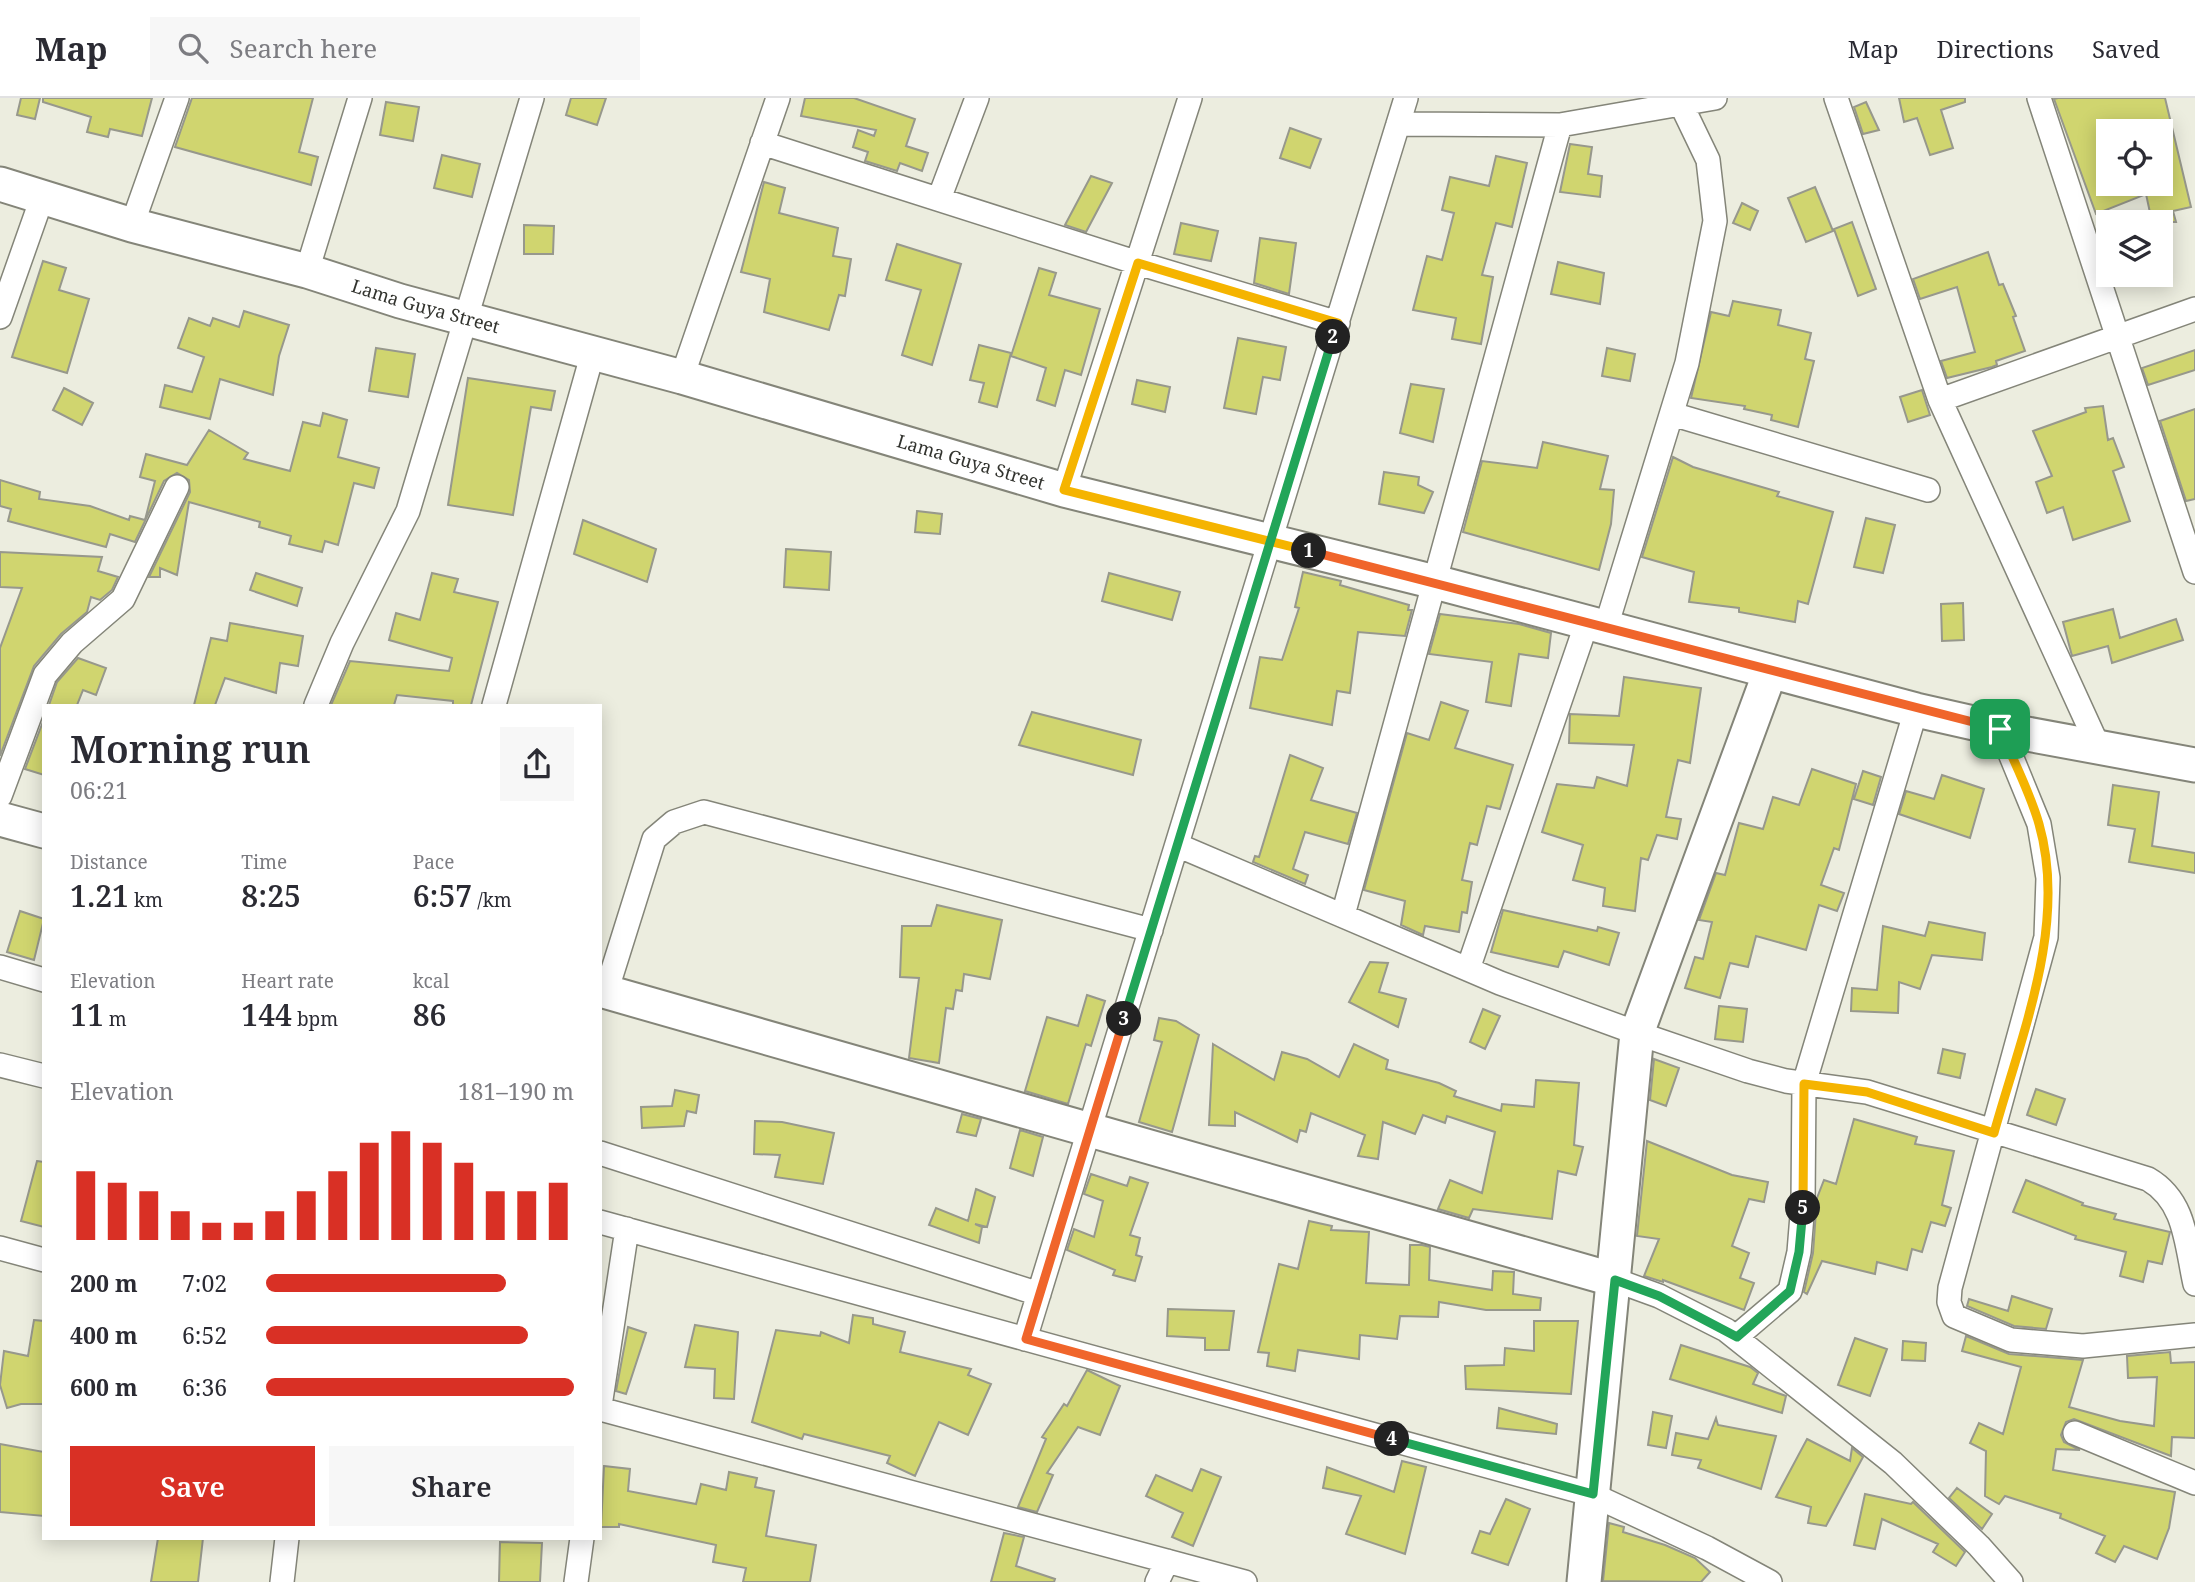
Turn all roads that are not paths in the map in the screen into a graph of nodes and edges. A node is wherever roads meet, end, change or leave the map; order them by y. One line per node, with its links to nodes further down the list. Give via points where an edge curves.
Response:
1 (177, 98): 18 (street)
2 (360, 98): 20 (street)
3 (532, 98): 22 (street)
4 (778, 98): 14 (street)
5 (977, 98): 17 (street)
6 (1190, 98): 19 (street)
7 (1406, 98): 12 (street)
8 (1836, 98): 28 (street)
9 (2039, 98): 25 (street)
10 (1711, 99): 11 (street)
11 (1682, 106): 13 (street); 29 (street, via 1708,160 1715,221)
12 (1398, 124): 13 (street); 24 (street)
13 (1560, 125): 35 (street)
14 (762, 143): 17 (street); 27 (street)
15 (0, 184): 16 (street, Lama Guya Street)
16 (42, 198): 18 (street, Lama Guya Street); 23 (street)
17 (939, 199): 19 (street)
18 (132, 225): 20 (street, Lama Guya Street)
19 (1138, 263): 24 (street); 31 (street)
20 (307, 271): 22 (street, Lama Guya Street, via 400,301)
21 (2195, 309): 25 (street)
22 (467, 316): 26 (street, Lama Guya Street); 38 (street, via 408,511)
23 (0, 317)
24 (1338, 323): 33 (street)
25 (2119, 336): 28 (street); 34 (street)
26 (593, 352): 27 (street, Lama Guya Street); 39 (street)
27 (681, 377): 31 (street, Lama Guya Street)
28 (1940, 400): 42 (street)
29 (1672, 414): 32 (street); 36 (street)
30 (177, 486): 44 (street, via 123,599 72,643 45,675)
31 (1064, 490): 33 (street, Lama Guya Street)
32 (1928, 490)
33 (1270, 541): 35 (street, Lama Guya Street); 47 (street)
34 (2195, 572)
35 (1435, 582): 36 (street, Lama Guya Street); 48 (street)
36 (1596, 627): 37 (street, Lama Guya Street); 51 (street)
37 (1770, 672): 40 (street, Lama Guya Street); 54 (street)
38 (316, 704)
39 (494, 704)
40 (1916, 710): 41 (street, Lama Guya Street); 57 (street)
41 (2000, 729): 42 (street, Lama Guya Street); 59 (street, via 2039,824 2048,878 2046,937)
42 (2098, 746): 43 (street, Lama Guya Street)
43 (2195, 765)
44 (0, 796)
45 (0, 819): 46 (street)
46 (42, 830)
47 (1177, 845): 48 (street); 49 (street)
48 (1343, 915): 51 (street)
49 (1151, 930): 53 (street, via 704,812 674,822 654,839); 58 (street)
50 (0, 967): 52 (street)
51 (1468, 969): 54 (street)
52 (42, 979)
53 (603, 991): 58 (street)
54 (1637, 1033): 57 (street, via 1748,1071); 65 (street)
55 (0, 1065): 56 (street)
56 (42, 1076)
57 (1804, 1084): 59 (street, via 1867,1092); 69 (street, via 1802,1215 1790,1291)
58 (1090, 1130): 65 (street); 67 (street)
59 (1994, 1133): 66 (street, via 2148,1179 2166,1189 2180,1215); 68 (street, via 1950,1288 1954,1316 2011,1340 2083,1346)
60 (602, 1154): 67 (street)
61 (602, 1223): 62 (street)
62 (627, 1229): 70 (street); 71 (street)
63 (0, 1248): 64 (street)
64 (42, 1259)
65 (1615, 1280): 69 (street, via 1659,1296); 75 (street)
66 (2195, 1284)
67 (1039, 1294): 70 (street)
68 (2195, 1335)
69 (1737, 1337): 85 (street, via 1893,1463)
70 (1026, 1339): 75 (street)
71 (602, 1394)
72 (602, 1408): 78 (street)
73 (2075, 1433): 74 (street)
74 (2195, 1483)
75 (1593, 1494): 83 (street); 84 (street)
76 (287, 1540): 79 (street)
77 (582, 1540): 80 (street)
78 (1167, 1561): 81 (street); 82 (street)
79 (282, 1582)
80 (576, 1582)
81 (1157, 1582)
82 (1245, 1582)
83 (1584, 1582)
84 (1770, 1582)
85 (2011, 1582)

